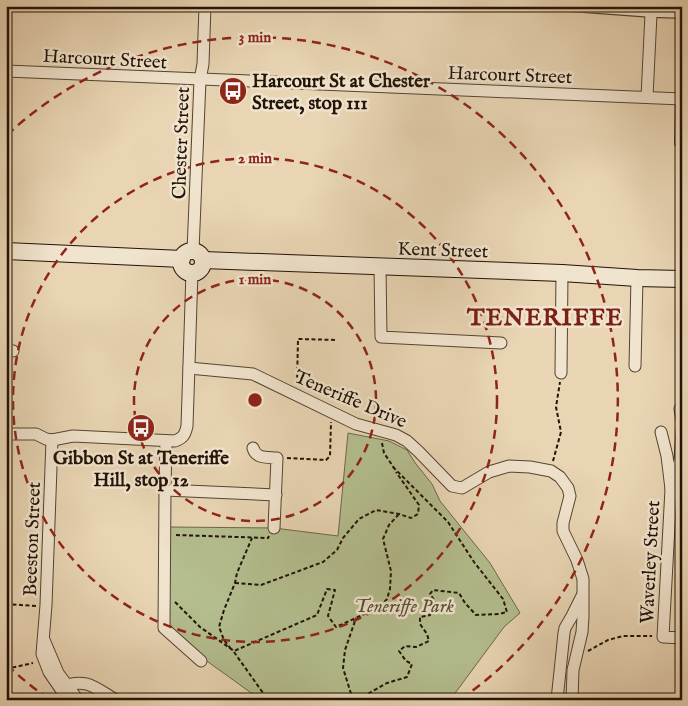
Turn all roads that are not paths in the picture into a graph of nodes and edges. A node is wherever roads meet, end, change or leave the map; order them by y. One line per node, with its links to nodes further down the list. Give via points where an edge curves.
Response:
1 (205, 6): 6 (street, Chester Street)
2 (542, 6): 3 (lane)
3 (650, 14): 4 (lane); 7 (street)
4 (682, 15)
5 (6, 71): 6 (street, Harcourt Street)
6 (200, 80): 7 (street, Harcourt Street); 11 (street, Chester Street)
7 (647, 97): 8 (street, Harcourt Street)
8 (681, 99): 9 (lane)
9 (678, 143)
10 (6, 252): 11 (street, Kent Street)
11 (193, 256): 12 (street, Kent Street); 13 (street, via 182,265)
12 (380, 266): 14 (street, Kent Street); 17 (street, via 381,337)
13 (192, 272): 19 (street)
14 (562, 273): 15 (street, Kent Street); 20 (street)
15 (637, 278): 16 (street, Kent Street); 18 (street)
16 (682, 279)
17 (501, 343)
18 (635, 366)
19 (189, 368): 25 (street, via 186,433 183,438); 31 (street, Teneriffe Drive, via 252,374 356,424 396,435 407,441 457,488 509,466 551,471 568,488 570,496 562,523 583,579)
20 (561, 372)
21 (682, 430): 28 (street, Waverley Street, via 680,460)
22 (661, 432): 28 (street, Waverley Street)
23 (6, 434): 24 (street, via 36,434)
24 (52, 440): 25 (street, via 74,436); 34 (street, Beeston Street, via 44,639)
25 (166, 441): 27 (street)
26 (253, 448): 29 (street, via 260,457 277,458)
27 (165, 490): 29 (street); 33 (street, via 164,628)
28 (671, 490): 32 (street, Waverley Street, via 663,637)
29 (276, 495): 30 (street)
30 (274, 528)
31 (583, 595): 38 (street, via 565,628); 39 (street, via 582,632 573,670)
32 (682, 638)
33 (201, 660)
34 (64, 687): 35 (street); 36 (street); 37 (street, via 75,683 90,685)
35 (67, 700)
36 (78, 700)
37 (116, 700)
38 (557, 700)
39 (572, 700)

